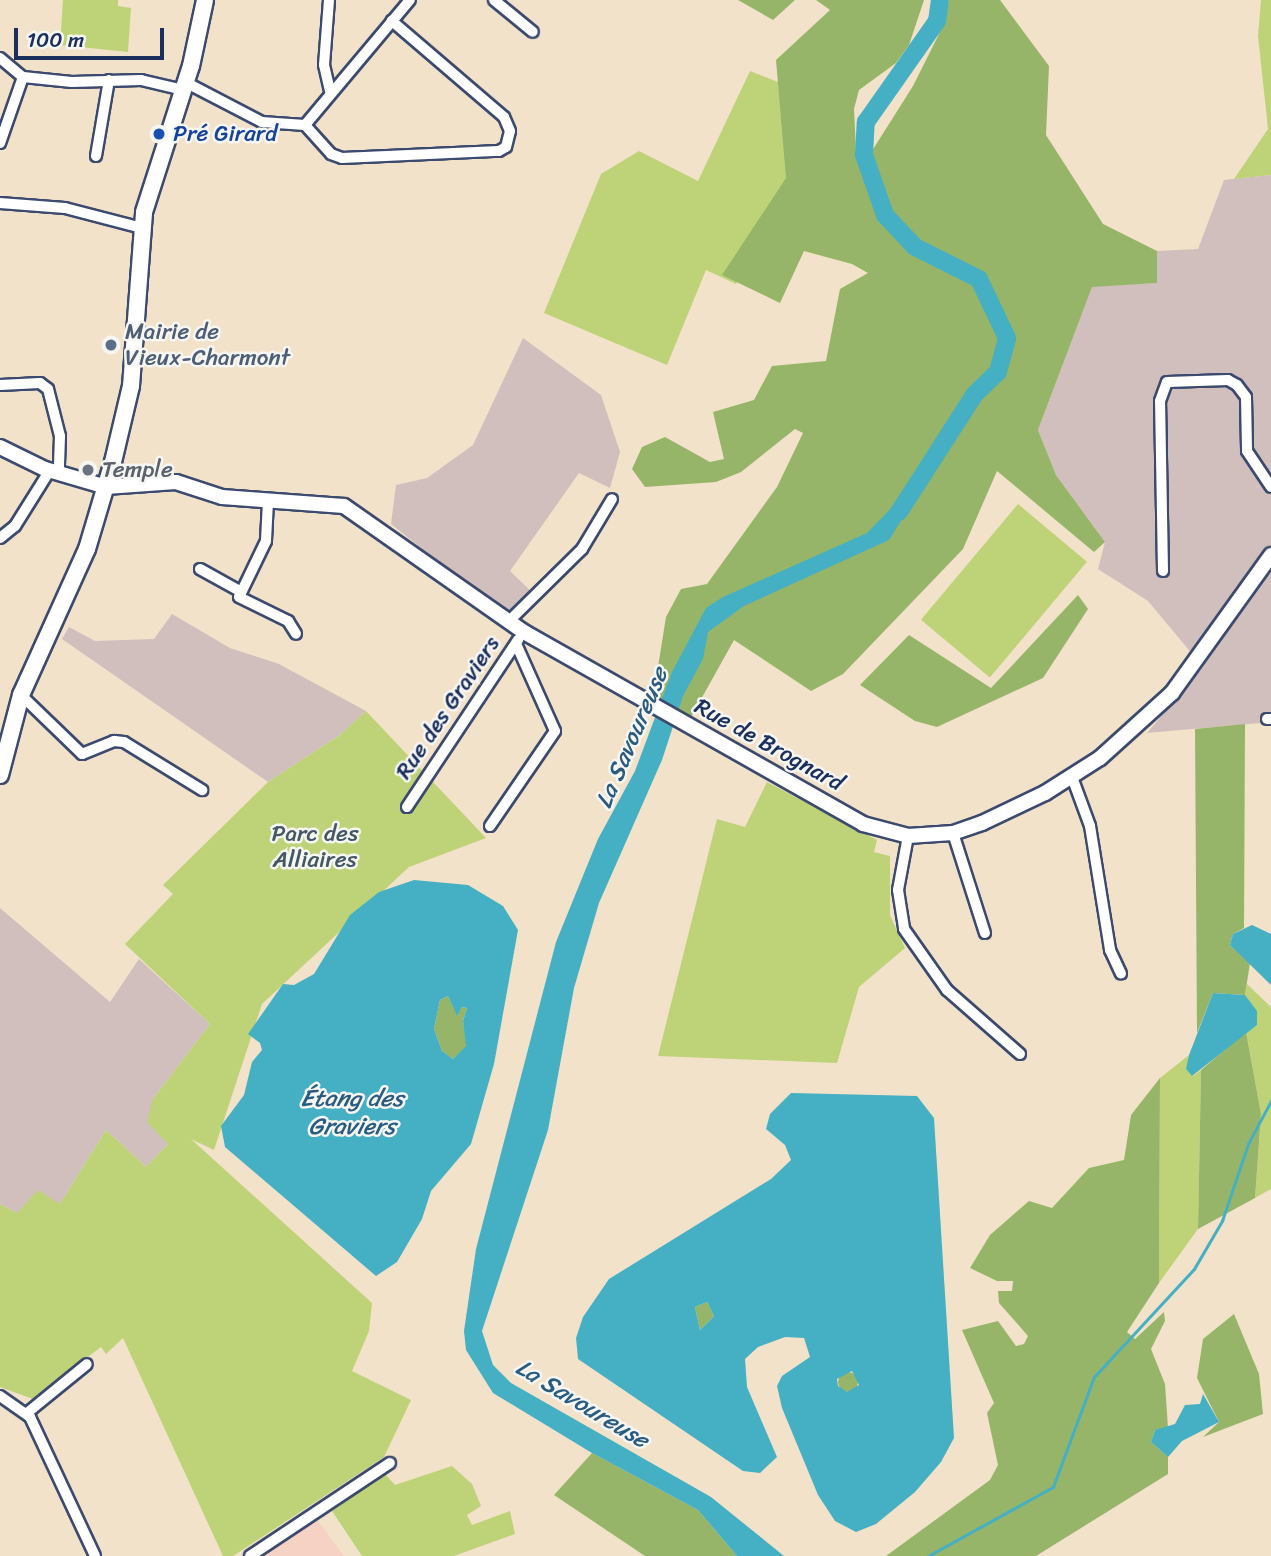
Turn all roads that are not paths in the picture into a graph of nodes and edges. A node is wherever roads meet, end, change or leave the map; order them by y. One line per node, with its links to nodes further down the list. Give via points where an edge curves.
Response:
1 (205, 0): 10 (main road)
2 (329, 0): 11 (street, via 324,65)
3 (410, 0): 5 (street)
4 (494, 0): 6 (street)
5 (392, 21): 11 (street); 12 (street, via 503,117 510,131 506,147 342,159 331,154)
6 (533, 32)
7 (0, 58): 8 (street)
8 (23, 77): 9 (street); 13 (street)
9 (109, 80): 10 (street); 14 (street)
10 (184, 86): 12 (street, via 262,122); 16 (main road)
11 (330, 90): 12 (street)
12 (305, 125)
13 (0, 143)
14 (96, 156)
15 (0, 203): 16 (street, via 65,208)
16 (142, 228): 22 (main road, via 131,386)
17 (0, 385): 20 (street, via 40,383 48,389 60,436)
18 (0, 447): 20 (street)
19 (1260, 471): 21 (street); 23 (street); 29 (street, via 1247,451 1246,397 1237,385 1228,380 1167,382 1160,401)
20 (55, 472): 22 (street); 26 (street, via 15,526)
21 (1271, 477)
22 (106, 487): 25 (street, Rue de Brognard, via 176,482 222,498); 34 (main road, via 87,549)
23 (1271, 487)
24 (612, 499): 31 (street, via 582,549)
25 (268, 501): 30 (street, via 266,541); 31 (street, Rue de Brognard, via 344,506)
26 (0, 538)
27 (1271, 555): 36 (street, Rue de Brognard, via 1172,693 1139,728)
28 (200, 569): 30 (street)
29 (1163, 571)
30 (238, 590): 32 (street, via 239,597 288,621)
31 (508, 622): 33 (street, Rue de Brognard)
32 (296, 634)
33 (520, 638): 38 (street, Rue des Graviers); 39 (street, via 555,731); 41 (street, Rue de Brognard, via 652,705 863,824)
34 (21, 695): 35 (main road); 37 (street, via 82,754 114,741 124,742)
35 (0, 775)
36 (1072, 777): 40 (street, Rue de Brognard, via 994,818); 43 (street, via 1090,827 1110,950)
37 (201, 790)
38 (407, 807)
39 (490, 826)
40 (953, 833): 41 (street, Rue de Brognard); 42 (street)
41 (908, 836): 44 (street, via 898,890 904,929 947,990)
42 (985, 933)
43 (1121, 974)
44 (1020, 1054)
45 (87, 1364): 47 (street)
46 (0, 1396): 47 (street)
47 (29, 1415): 49 (street)
48 (390, 1463): 50 (street)
49 (95, 1556)
50 (250, 1556)

